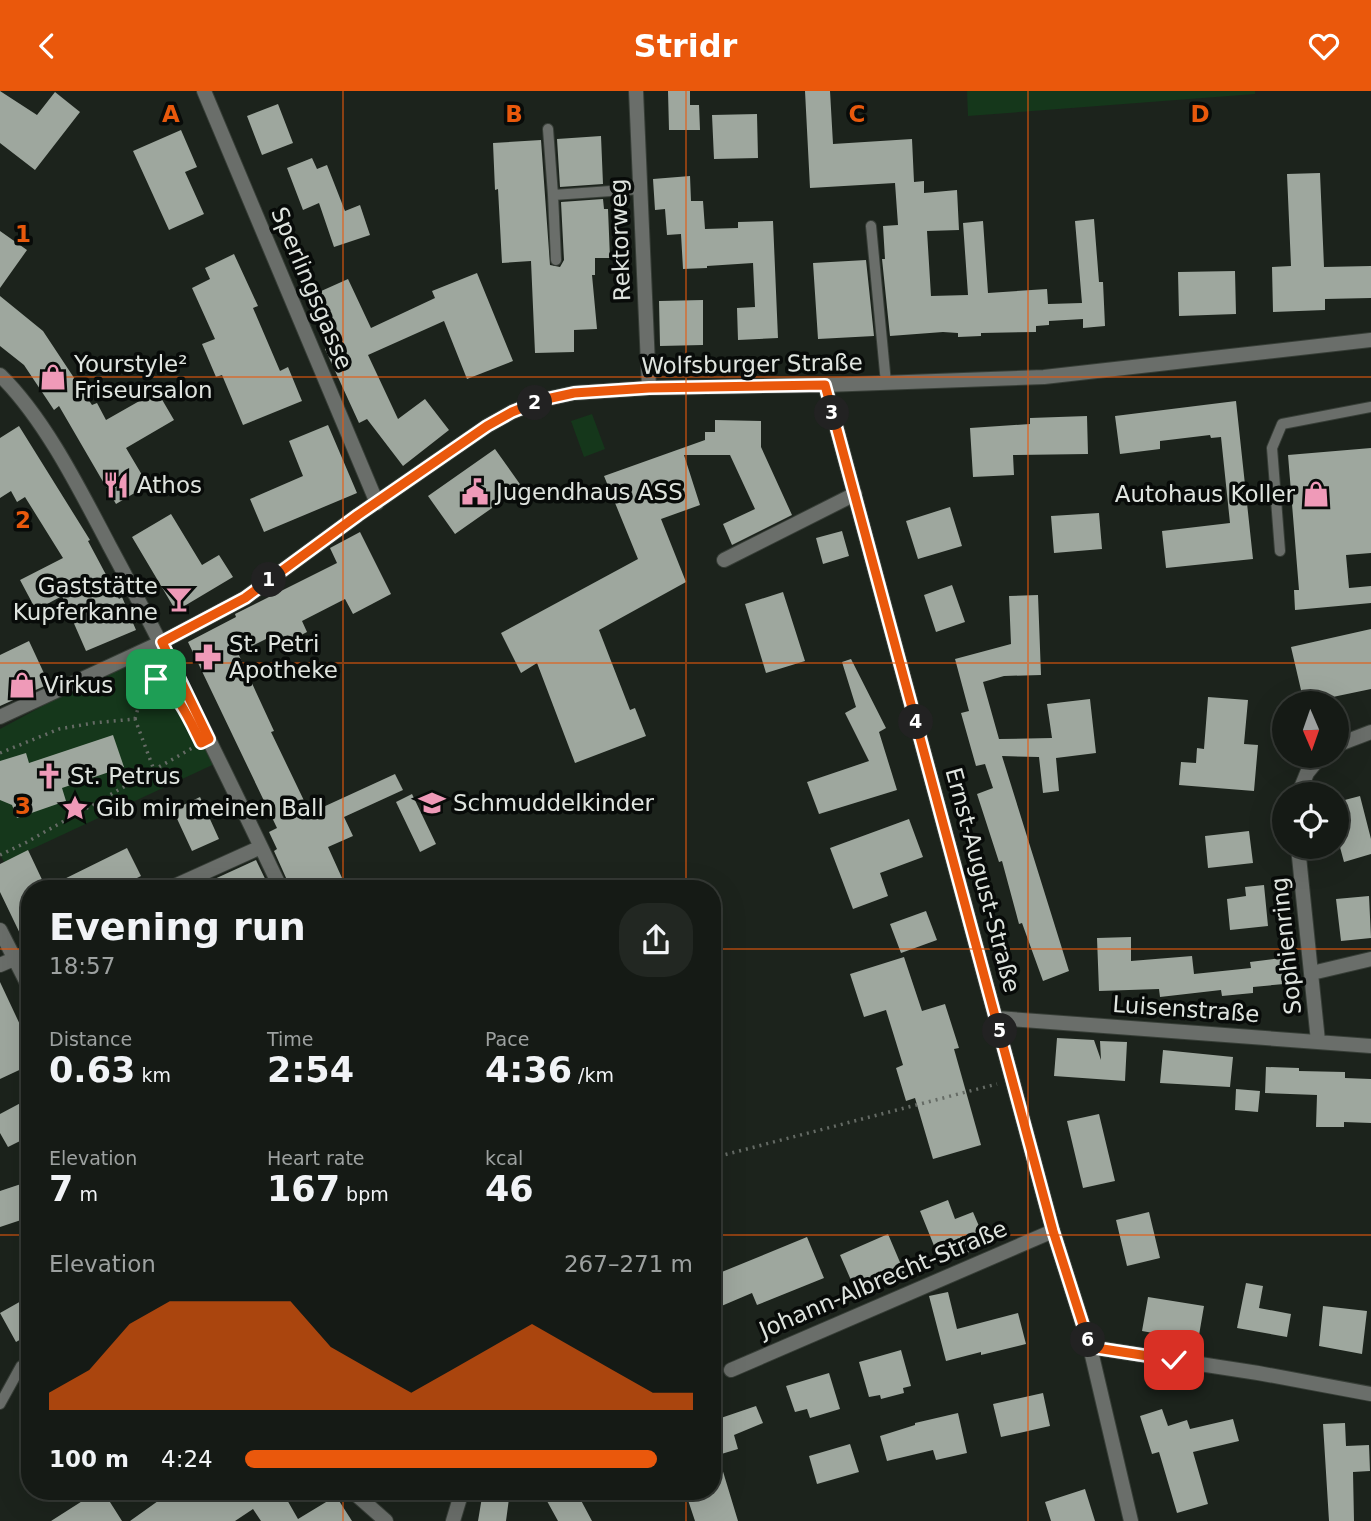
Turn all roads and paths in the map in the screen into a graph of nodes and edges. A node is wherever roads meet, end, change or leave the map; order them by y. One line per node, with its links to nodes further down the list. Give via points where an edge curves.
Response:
1 (204, 91): 15 (street, Sperlingsgasse)
2 (636, 91): 4 (street, Rektorweg)
3 (548, 129): 5 (lane)
4 (640, 189): 5 (lane); 12 (street, Rektorweg)
5 (553, 195): 7 (lane)
6 (871, 226): 10 (lane)
7 (556, 260)
8 (1371, 340): 10 (street, Wolfsburger Straße, via 1044,377)
9 (0, 375): 18 (street, via 42,427)
10 (886, 383): 11 (street, Wolfsburger Straße)
11 (825, 385): 12 (street, Wolfsburger Straße); 14 (street, Ernst-August-Straße)
12 (649, 388): 15 (street, Wolfsburger Straße, via 574,393 512,412)
13 (1371, 407): 16 (lane, via 1282,424 1272,448)
14 (855, 494): 17 (street); 41 (street, Ernst-August-Straße)
15 (377, 503): 18 (street, Wolfsburger Straße, via 245,598)
16 (1280, 551)
17 (724, 559)
18 (162, 642): 22 (street, Wolfsburger Straße); 25 (street)
19 (132, 672): 20 (path)
20 (148, 672): 21 (path); 23 (path)
21 (168, 687)
22 (0, 717)
23 (135, 719): 27 (path, via 59,729); 28 (path)
24 (1371, 732): 26 (street)
25 (209, 739): 28 (path); 29 (street)
26 (1349, 740)
27 (0, 753)
28 (154, 770): 30 (path)
29 (261, 847): 32 (street); 33 (street)
30 (0, 855)
31 (1299, 859): 40 (street, Sophienring)
32 (188, 880)
33 (277, 880)
34 (0, 930): 36 (street)
35 (21, 956): 36 (street)
36 (14, 959): 38 (street); 39 (street)
37 (1371, 959): 40 (street)
38 (0, 965)
39 (21, 972)
40 (1312, 973): 42 (street, Sophienring)
41 (997, 1018): 42 (street, Luisenstraße); 44 (street, Ernst-August-Straße)
42 (1318, 1041): 43 (street, Luisenstraße)
43 (1371, 1046)
44 (1013, 1080): 45 (path); 46 (street, Ernst-August-Straße)
45 (721, 1156)
46 (1053, 1231): 47 (street, Ernst-August-Straße); 49 (street, Johann-Albrecht-Straße)
47 (1090, 1347): 50 (street); 56 (street, Ernst-August-Straße)
48 (21, 1366): 51 (lane)
49 (731, 1370)
50 (1371, 1394)
51 (0, 1404)
52 (362, 1500): 54 (street)
53 (459, 1500): 55 (street)
54 (386, 1521)
55 (453, 1521)
56 (1131, 1521)

